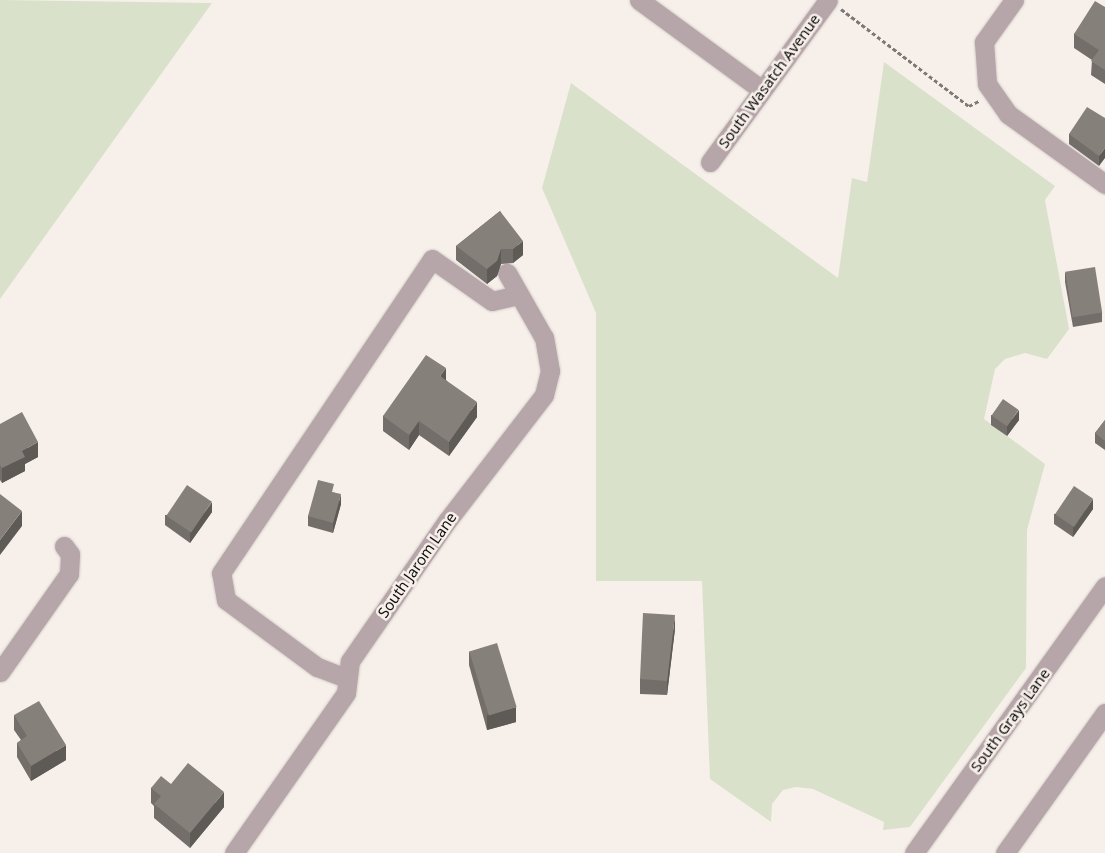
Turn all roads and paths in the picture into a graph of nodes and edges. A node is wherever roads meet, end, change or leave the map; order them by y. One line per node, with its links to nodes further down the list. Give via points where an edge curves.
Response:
1 (639, 0): 4 (street)
2 (1014, 0): 5 (street, via 984,42 983,62)
3 (833, 3): 4 (street, South Wasatch Avenue); 5 (path, via 969,106)
4 (762, 90): 6 (street, South Wasatch Avenue)
5 (993, 94): 7 (street, via 1008,114)
6 (710, 162)
7 (1105, 184)
8 (507, 273): 9 (street, South Jarom Lane)
9 (519, 295): 13 (street, South Jarom Lane, via 544,338 550,371 544,395 447,521 350,661); 13 (street, via 492,301 432,259 221,573 226,600 317,667)
10 (64, 546): 12 (street, via 70,554 69,574)
11 (1105, 586): 16 (street, South Grays Lane)
12 (0, 672)
13 (346, 678): 15 (street, South Jarom Lane, via 346,693)
14 (1105, 713): 17 (street)
15 (234, 853)
16 (914, 853)
17 (1005, 853)

